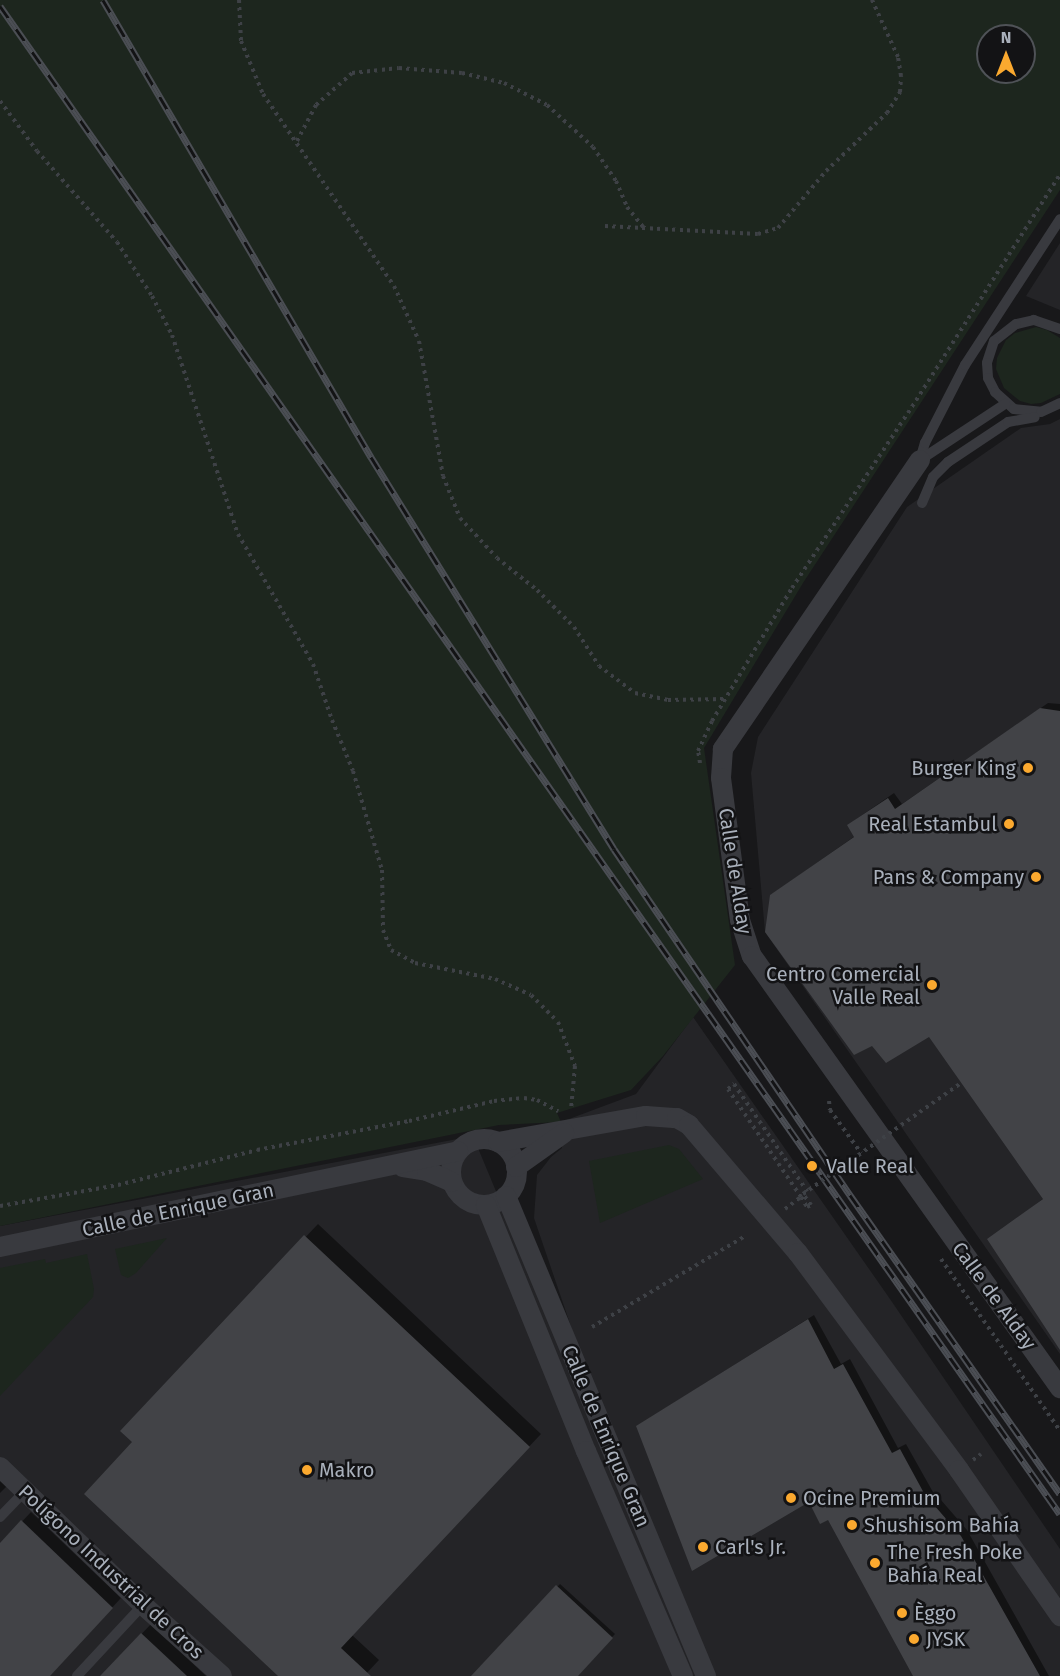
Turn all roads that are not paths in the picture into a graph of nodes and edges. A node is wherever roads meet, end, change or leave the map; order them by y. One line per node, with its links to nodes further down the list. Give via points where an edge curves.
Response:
1 (1060, 219): 4 (lane)
2 (1060, 329): 3 (lane, via 1043,322 1025,321 1007,328)
3 (994, 341): 4 (lane); 6 (lane, via 987,371 991,386)
4 (965, 365): 8 (lane)
5 (1060, 403): 7 (lane)
6 (1005, 404): 7 (lane, via 1024,412); 8 (lane)
7 (1049, 410): 9 (lane, via 1037,417 1008,422 948,462 933,477)
8 (920, 460): 19 (street, Calle de Alday, via 723,749 721,778 740,920 752,956)
9 (922, 503)
10 (566, 1123): 11 (street); 14 (street); 24 (street, via 646,1116 677,1118 698,1134 798,1253 959,1470)
11 (498, 1142): 12 (street, via 476,1140); 14 (street, via 514,1156)
12 (458, 1151): 13 (street, Calle de Enrique Gran); 15 (street, via 451,1171)
13 (391, 1166): 15 (street, Calle de Enrique Gran, via 428,1171); 18 (street, Calle de Enrique Gran)
14 (516, 1167): 16 (street, via 516,1178)
15 (452, 1182): 17 (street, via 465,1199)
16 (506, 1196): 17 (street); 28 (street, Calle de Enrique Gran)
17 (486, 1205): 27 (street, Calle de Enrique Gran)
18 (0, 1247)
19 (1060, 1388)
20 (0, 1467): 21 (street, Polígono Industrial de Cros)
21 (25, 1491): 22 (lane); 23 (street, Polígono Industrial de Cros)
22 (0, 1517)
23 (143, 1605): 25 (lane); 26 (street, Polígono Industrial de Cros)
24 (1060, 1616)
25 (76, 1676)
26 (222, 1676)
27 (683, 1676)
28 (706, 1676)

